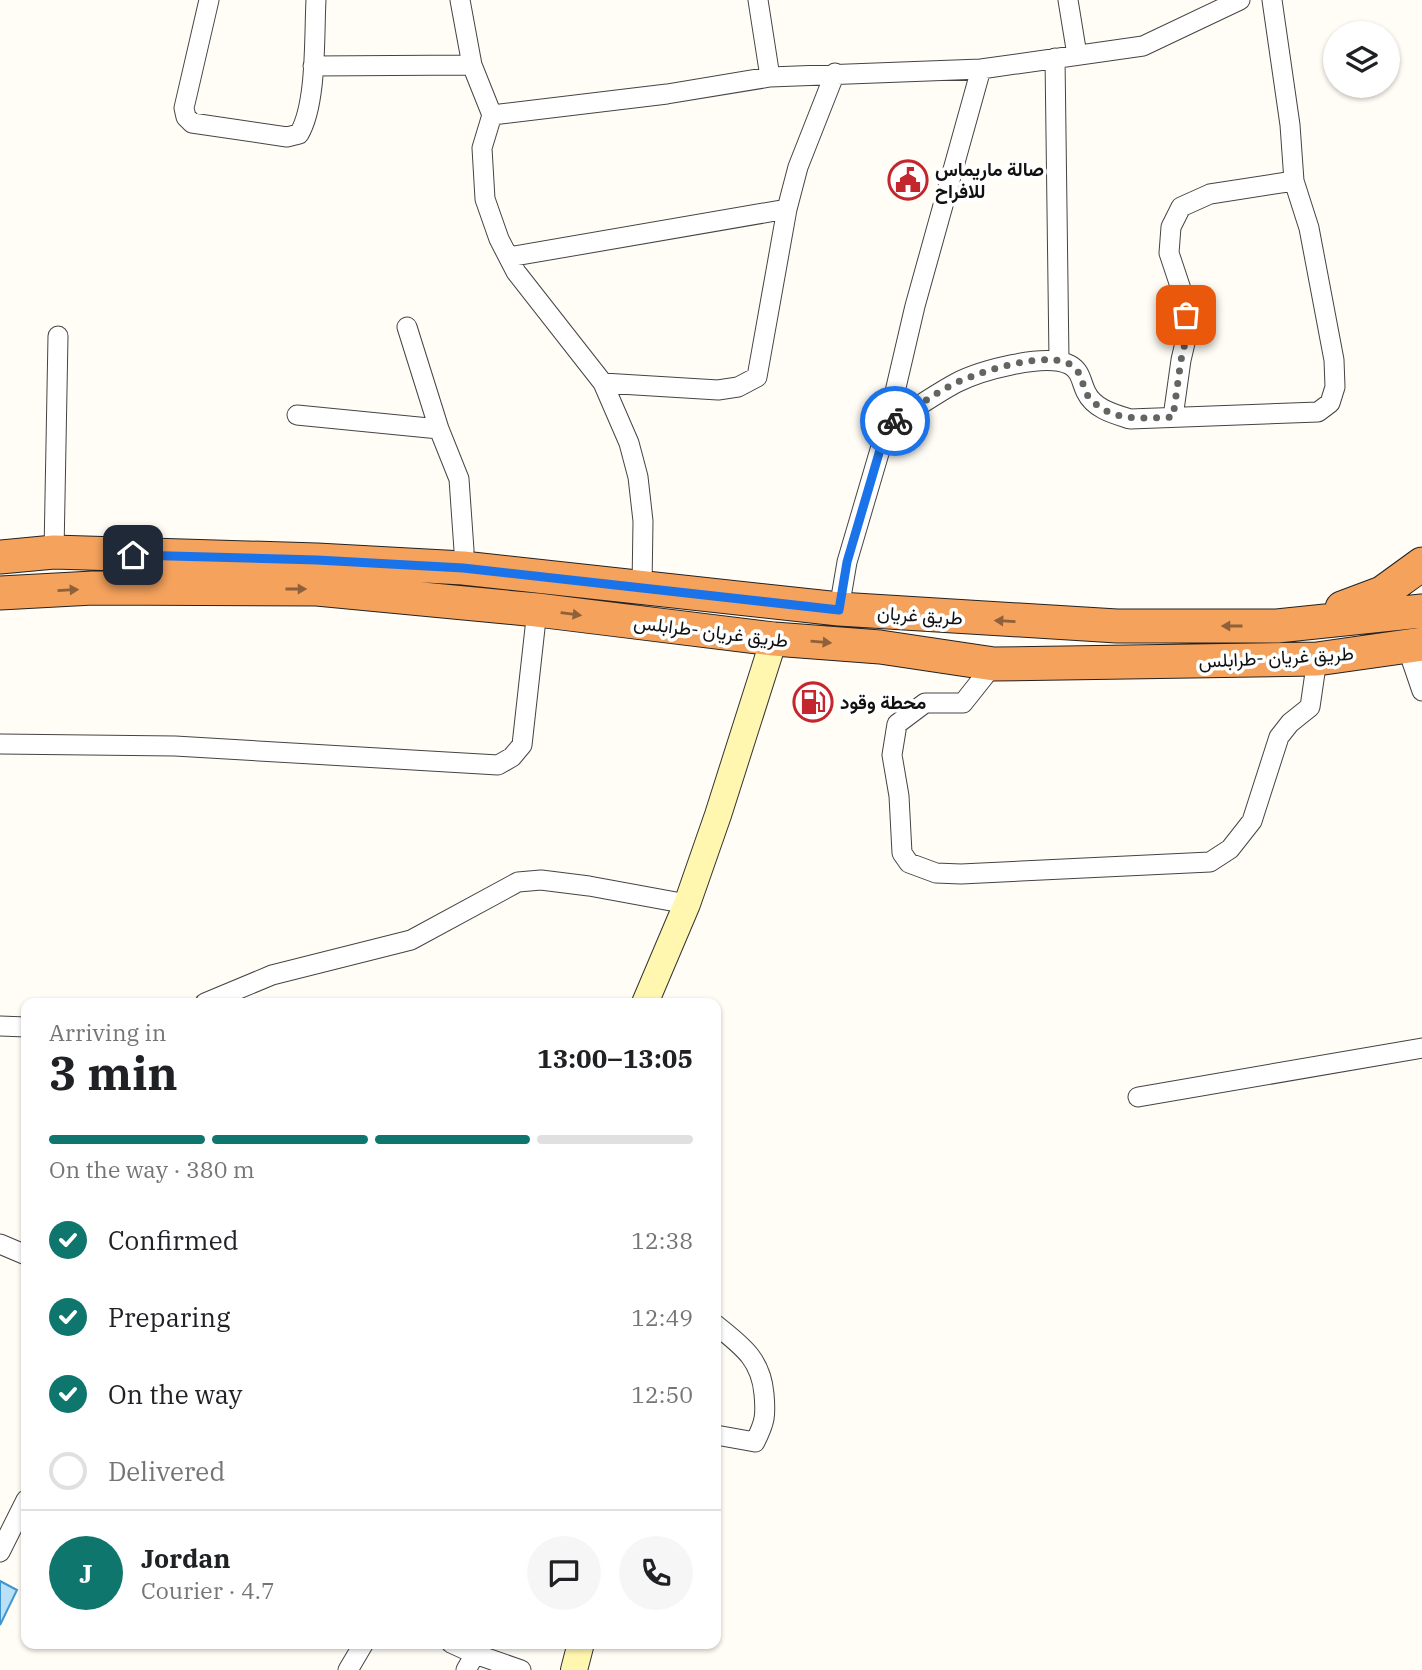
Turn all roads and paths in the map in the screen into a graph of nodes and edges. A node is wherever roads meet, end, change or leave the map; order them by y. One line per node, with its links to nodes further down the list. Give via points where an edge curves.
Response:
1 (209, 0): 11 (street, via 184,108 191,123 287,137 299,134 306,122)
2 (316, 0): 11 (street)
3 (460, 0): 10 (street)
4 (758, 0): 14 (street)
5 (1068, 0): 8 (street)
6 (1240, 0): 8 (street, via 1143,46)
7 (1272, 0): 16 (street)
8 (1077, 55): 9 (street)
9 (1055, 58): 12 (street); 21 (street)
10 (472, 65): 11 (street); 15 (street)
11 (313, 66)
12 (981, 69): 13 (street); 25 (street)
13 (835, 73): 14 (street); 17 (street, via 798,167)
14 (769, 77): 15 (street)
15 (492, 116): 18 (street, via 482,148 485,199)
16 (1294, 181): 24 (street, via 1210,194 1181,207 1171,227 1168,253 1185,301 1188,330); 24 (street, via 1309,228 1334,360 1330,403 1318,412)
17 (787, 209): 18 (street); 22 (street, via 757,377 718,390)
18 (509, 257): 22 (street, via 537,301)
19 (407, 327): 26 (street)
20 (58, 336): 27 (street)
21 (1059, 360): 24 (street, via 1073,367 1087,394 1104,411 1130,419); 25 (street, via 1023,362 959,382)
22 (603, 383): 31 (street, via 638,477)
23 (297, 415): 26 (street)
24 (1173, 417)
25 (887, 426): 34 (street, via 847,562)
26 (439, 429): 30 (street, via 459,479)
27 (54, 552): 28 (highway, طريق غريان); 30 (highway, طريق غريان)
28 (0, 557)
29 (1422, 565): 36 (highway, via 1382,593 1354,605)
30 (463, 568): 31 (highway, طريق غريان)
31 (642, 587): 34 (highway, طريق غريان)
32 (0, 593): 33 (highway, طريق غريان -طرابلس, one-way to 33, via 93,588 317,589)
33 (537, 610): 37 (highway, طريق غريان -طرابلس, one-way to 37); 42 (street, via 522,745 498,765 175,746)
34 (839, 610): 36 (highway, طريق غريان, one-way to 34, via 1117,626)
35 (1422, 611): 36 (highway, طريق غريان)
36 (1277, 626)
37 (774, 639): 40 (highway, طريق غريان -طرابلس, one-way to 40, via 880,647); 43 (street)
38 (1415, 646): 39 (highway, طريق غريان -طرابلس); 41 (street)
39 (1317, 659): 40 (highway, طريق غريان -طرابلس); 40 (street, via 1310,707 1279,737 1252,821 1230,849 1210,862 936,873 909,863 902,853 892,755 897,724 925,703 963,703)
40 (994, 664)
41 (1422, 691)
42 (0, 744)
43 (687, 904): 44 (street, via 541,880 519,882 411,940 272,975); 45 (street)
44 (217, 998)
45 (647, 998)
46 (0, 1026): 47 (street)
47 (21, 1027)
48 (1422, 1048): 49 (street)
49 (1138, 1097)
50 (0, 1244): 51 (street)
51 (21, 1253)
52 (721, 1329): 53 (street, via 751,1356 762,1375 766,1419 755,1442)
53 (721, 1436)
54 (21, 1510): 55 (street)
55 (0, 1552)
56 (360, 1649): 60 (street)
57 (457, 1649): 59 (street)
58 (579, 1649): 62 (street)
59 (470, 1662): 61 (street)
60 (348, 1670)
61 (521, 1670)
62 (574, 1670)

